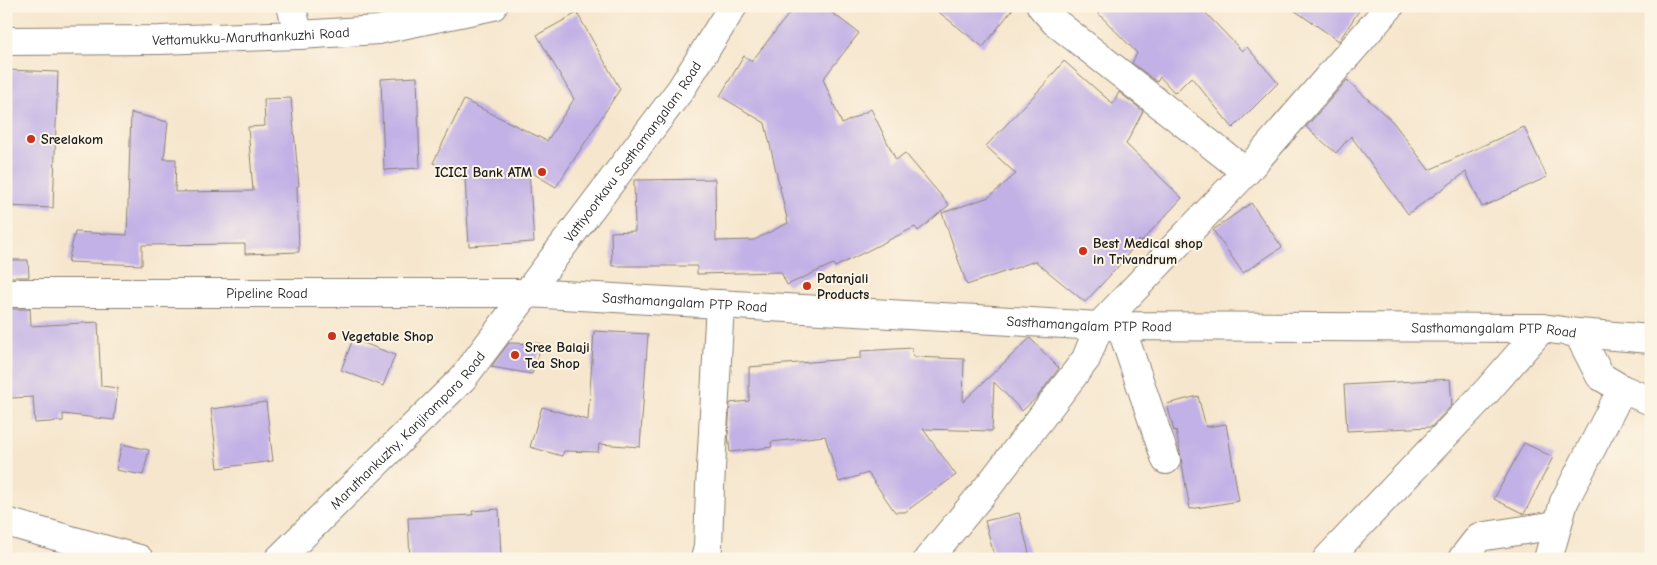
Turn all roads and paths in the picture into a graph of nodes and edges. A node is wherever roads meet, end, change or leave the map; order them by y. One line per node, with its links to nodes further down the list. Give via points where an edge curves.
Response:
1 (291, 6): 6 (main road)
2 (493, 6): 6 (main road, Vettamukku-Maruthankuzhi Road, via 378,30)
3 (733, 6): 10 (main road, Vattiyoorkavu Sasthamangalam Road, via 681,89)
4 (1041, 6): 8 (main road, via 1055,22)
5 (1390, 6): 8 (main road)
6 (299, 35): 7 (main road, Vettamukku-Maruthankuzhi Road)
7 (6, 41)
8 (1246, 172): 12 (main road)
9 (6, 293): 10 (main road, Pipeline Road)
10 (528, 293): 11 (main road, Sasthamangalam PTP Road); 21 (main road, Maruthankuzhy, Kanjirampara Road, via 463,378)
11 (720, 304): 12 (main road, Sasthamangalam PTP Road); 23 (main road)
12 (1110, 326): 13 (main road, Sasthamangalam PTP Road); 18 (main road); 24 (main road, via 991,483)
13 (1542, 328): 14 (main road, Sasthamangalam PTP Road); 25 (main road, via 1487,391)
14 (1578, 333): 15 (main road, Sasthamangalam PTP Road); 16 (main road, via 1600,376)
15 (1651, 339)
16 (1622, 389): 17 (main road); 20 (main road, via 1564,502)
17 (1651, 401)
18 (1166, 460)
19 (6, 522): 22 (main road)
20 (1557, 525): 26 (main road, via 1479,537); 27 (main road)
21 (282, 557)
22 (139, 559)
23 (705, 559)
24 (928, 559)
25 (1327, 559)
26 (1462, 559)
27 (1548, 559)

